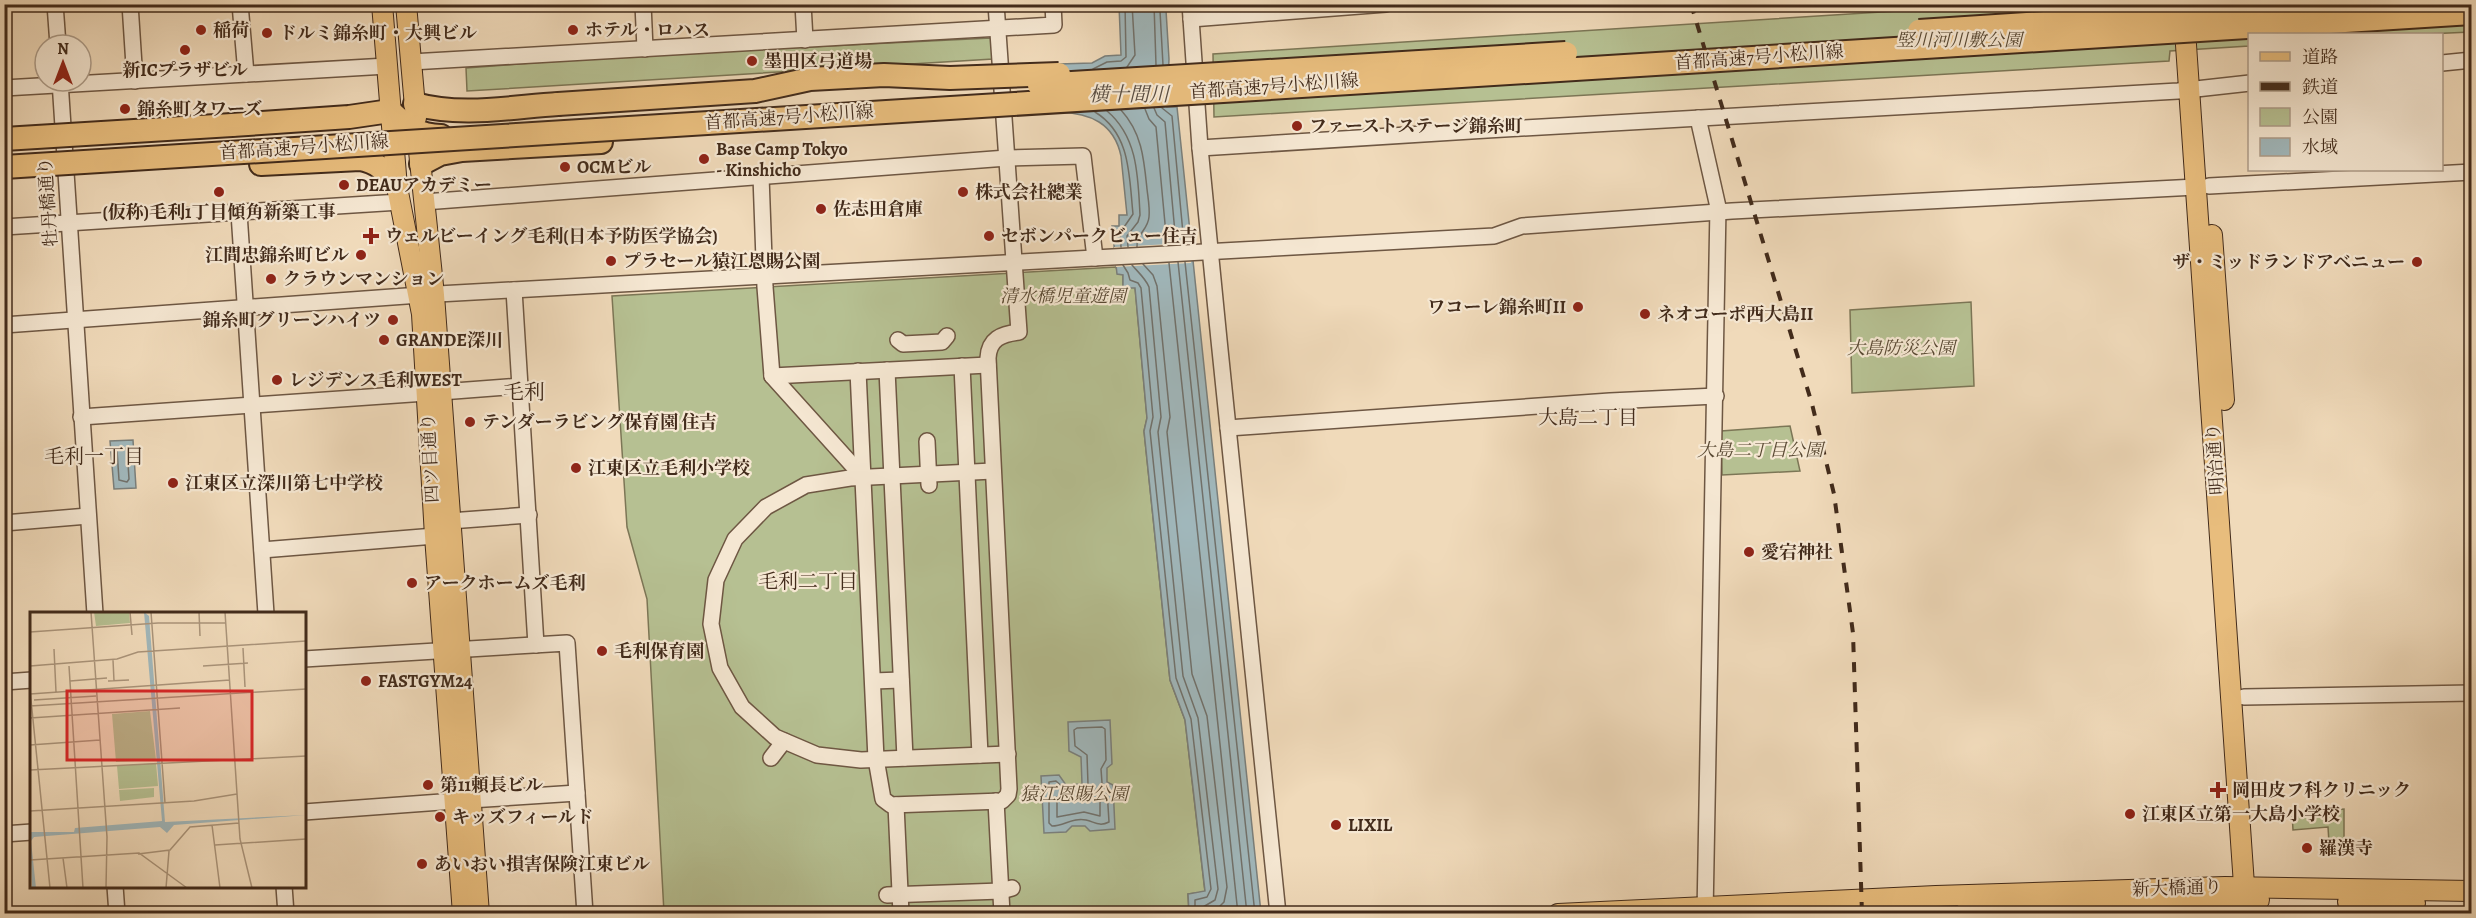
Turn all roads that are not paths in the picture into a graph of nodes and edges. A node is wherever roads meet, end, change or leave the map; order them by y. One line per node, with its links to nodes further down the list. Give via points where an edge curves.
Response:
1 (55, 4): 17 (street)
2 (130, 4): 27 (street)
3 (240, 4): 25 (street)
4 (382, 4): 24 (main road, 四ツ目通り)
5 (406, 4): 22 (main road, 四ツ目通り)
6 (643, 4): 20 (street)
7 (803, 4): 18 (street)
8 (996, 4): 16 (street)
9 (1053, 4): 16 (street, via 1054,25)
10 (1386, 4): 14 (street)
11 (2183, 4): 19 (main road, 明治通り, bridge)
12 (2197, 4): 19 (main road, 明治通り, bridge)
13 (2340, 4): 26 (highway, 首都高速7号小松川線, bridge)
14 (1190, 12): 39 (street)
15 (2472, 13): 34 (highway, 首都高速7号小松川線, bridge)
16 (998, 29): 18 (street); 42 (street)
17 (57, 33)
18 (805, 40): 20 (street)
19 (2193, 47): 32 (main road, 明治通り)
20 (645, 49): 22 (street)
21 (2472, 60): 23 (street)
22 (411, 62): 35 (main road, 四ツ目通り)
23 (2443, 63)
24 (387, 66): 25 (street); 35 (main road, 四ツ目通り)
25 (246, 74): 27 (street)
26 (1180, 75): 35 (highway, bridge, via 853,76 789,82 754,91 440,110); 40 (highway, 首都高速7号小松川線, bridge)
27 (135, 81): 28 (street)
28 (93, 82)
29 (2248, 83): 32 (street)
30 (33, 85): 31 (street)
31 (4, 88)
32 (2196, 89): 36 (street); 49 (main road, 明治通り)
33 (61, 93): 54 (street, 牡丹橋通り)
34 (1085, 98): 38 (highway, bridge, via 1038,112); 45 (highway, 首都高速7号小松川線, bridge)
35 (404, 116): 37 (highway, bridge); 38 (highway, via 444,136 501,131); 41 (main road, 四ツ目通り); 44 (main road, 四ツ目通り)
36 (1698, 118): 39 (street); 52 (street)
37 (4, 139)
38 (601, 142): 44 (highway, via 462,150 440,154)
39 (1200, 148): 56 (street)
40 (4, 152)
41 (395, 156): 43 (highway); 50 (main road, 四ツ目通り)
42 (1007, 158): 47 (street); 57 (street, via 1083,156); 58 (street)
43 (360, 159): 48 (highway); 50 (highway, via 379,166)
44 (421, 164): 51 (main road, 四ツ目通り)
45 (4, 167)
46 (2472, 172): 49 (street)
47 (761, 176): 51 (street); 59 (street)
48 (4, 179)
49 (2202, 186): 52 (street); 108 (main road, 明治通り); 127 (main road, 明治通り)
50 (399, 194): 53 (street); 61 (main road, 四ツ目通り)
51 (424, 202): 61 (main road, 四ツ目通り)
52 (1718, 212): 56 (street, via 1522,226 1494,236); 76 (street)
53 (239, 213): 54 (street); 62 (street)
54 (70, 222): 55 (street); 63 (street, 牡丹橋通り)
55 (4, 227)
56 (1212, 252): 57 (street); 79 (street)
57 (1095, 258): 58 (street)
58 (1016, 263): 59 (street); 68 (street, via 1019,332 1001,335 993,341 988,349)
59 (765, 276): 60 (street); 73 (street)
60 (514, 290): 61 (street); 74 (street)
61 (427, 295): 62 (street); 75 (main road, 四ツ目通り)
62 (245, 309): 63 (street); 77 (street)
63 (74, 320): 64 (street); 78 (street, 牡丹橋通り)
64 (4, 325)
65 (947, 336): 67 (street, via 942,342)
66 (898, 340): 67 (street, via 903,344)
67 (923, 343): 70 (street)
68 (988, 365): 69 (street); 81 (street)
69 (962, 366): 70 (street); 82 (street)
70 (925, 368): 71 (street)
71 (887, 370): 72 (street); 83 (street)
72 (858, 371): 73 (street); 84 (street)
73 (772, 376): 84 (street)
74 (520, 386): 75 (street); 86 (street)
75 (434, 393): 77 (street); 88 (main road, 四ツ目通り); 90 (main road, 四ツ目通り)
76 (1716, 396): 79 (street); 129 (street)
77 (252, 405): 78 (street); 91 (street)
78 (81, 417): 87 (street, 牡丹橋通り)
79 (1228, 429): 137 (street)
80 (927, 441): 85 (street)
81 (993, 471): 82 (street); 92 (street)
82 (967, 472): 85 (street); 93 (street)
83 (892, 476): 84 (street); 85 (street); 94 (street)
84 (863, 477): 95 (street); 109 (street, via 806,486 766,507 735,539 716,580 711,624 720,668 742,707)
85 (929, 480)
86 (529, 515): 88 (street); 98 (street)
87 (88, 516): 89 (street); 96 (street, 牡丹橋通り)
88 (450, 520): 99 (main road, 四ツ目通り)
89 (4, 523)
90 (435, 536): 91 (street); 99 (main road, 四ツ目通り)
91 (261, 550): 97 (street)
92 (997, 551): 93 (street); 101 (street)
93 (971, 552): 102 (street)
94 (896, 556): 95 (street); 104 (street)
95 (867, 557): 105 (street)
96 (95, 612)
97 (266, 612)
98 (536, 645): 99 (street); 115 (street, via 567,643)
99 (451, 650): 100 (street); 116 (main road, 四ツ目通り)
100 (306, 659)
101 (1004, 675): 102 (street); 110 (street)
102 (977, 676): 111 (street)
103 (30, 680): 106 (street)
104 (901, 680): 105 (street); 113 (street)
105 (873, 681): 114 (street)
106 (4, 682)
107 (2472, 693): 108 (street)
108 (2244, 698): 127 (main road, 明治通り)
109 (784, 741): 112 (street); 114 (street, via 817,756)
110 (1008, 754): 111 (street); 117 (street, via 1008,795)
111 (981, 755): 113 (street)
112 (771, 758)
113 (905, 758): 114 (street)
114 (876, 759): 118 (street, via 883,799)
115 (577, 793): 116 (street); 134 (street)
116 (462, 800): 119 (street); 132 (main road, 四ツ目通り); 133 (main road, 四ツ目通り)
117 (996, 801): 118 (street); 124 (street)
118 (896, 805): 126 (street)
119 (306, 812)
120 (30, 832): 121 (street)
121 (4, 834)
122 (115, 888): 130 (street)
123 (284, 888): 131 (street)
124 (1006, 890): 126 (street); 136 (street)
125 (2472, 891): 127 (main road, 新大橋通り)
126 (893, 895): 135 (street)
127 (2252, 900): 128 (main road, 新大橋通り); 129 (main road, 新大橋通り, via 2038,892); 139 (main road, 新大橋通り)
128 (2472, 904)
129 (1705, 910): 138 (main road, 新大橋通り)
130 (117, 914)
131 (286, 914)
132 (462, 914)
133 (478, 914)
134 (585, 914)
135 (901, 914)
136 (1002, 914)
137 (1278, 914)
138 (1558, 914)
139 (1963, 914)

